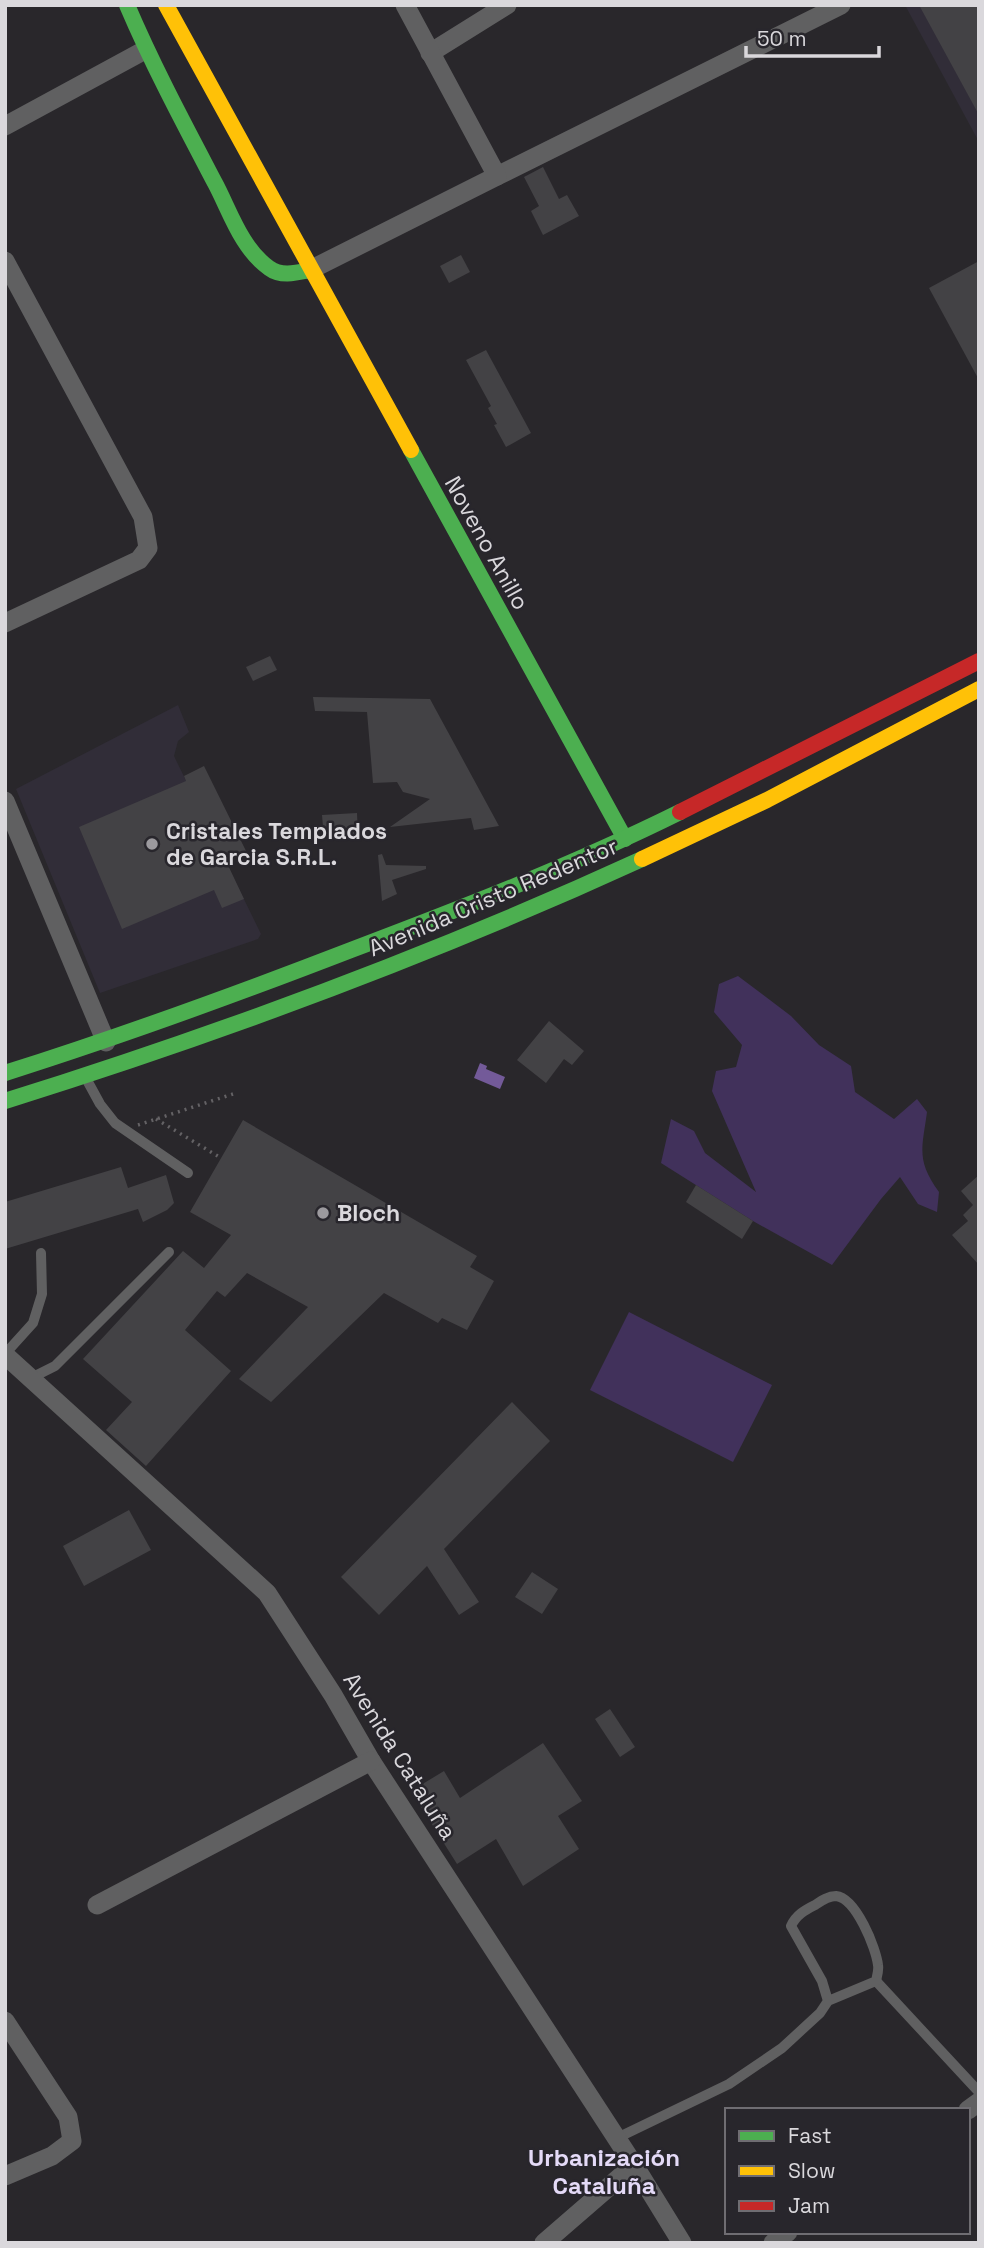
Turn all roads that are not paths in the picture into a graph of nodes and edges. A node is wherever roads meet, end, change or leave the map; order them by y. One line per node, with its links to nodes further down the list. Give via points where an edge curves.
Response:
1 (127, 5): 6 (main road)
2 (166, 5): 11 (main road, Noveno Anillo)
3 (405, 5): 7 (street)
4 (507, 5): 7 (street)
5 (841, 5): 9 (street)
6 (145, 50): 8 (street); 11 (main road, via 246,241 270,270 279,274)
7 (430, 53): 9 (street)
8 (5, 126)
9 (497, 176): 11 (street)
10 (5, 261): 12 (street, via 143,517 148,548 139,560)
11 (310, 270): 16 (main road, Noveno Anillo)
12 (5, 623)
13 (979, 662): 16 (main road, Avenida Cristo Redentor)
14 (979, 689): 19 (main road, Avenida Cristo Redentor, via 697,834 591,882 399,962)
15 (5, 801): 17 (street)
16 (625, 839): 17 (main road, Avenida Cristo Redentor, via 470,905)
17 (106, 1042): 18 (main road, Avenida Cristo Redentor)
18 (5, 1073)
19 (84, 1076): 20 (main road, Avenida Cristo Redentor); 21 (lane, via 115,1124)
20 (5, 1101)
21 (188, 1173)
22 (169, 1252): 25 (lane, via 55,1366)
23 (41, 1253): 24 (lane, via 42,1294 33,1323)
24 (5, 1355): 25 (street, Avenida Cataluña)
25 (30, 1378): 26 (street, Avenida Cataluña, via 267,1593)
26 (371, 1761): 27 (street); 32 (street, Avenida Cataluña)
27 (97, 1905)
28 (876, 1981): 29 (lane); 29 (lane, via 873,1944 859,1916 844,1899 828,1897 794,1918 791,1926 822,1980); 31 (lane)
29 (828, 2001): 32 (lane, via 782,2048 729,2084)
30 (5, 2021): 34 (street, via 68,2117 72,2141 51,2156)
31 (979, 2092)
32 (617, 2138): 33 (street, Avenida Cataluña)
33 (634, 2165): 35 (street); 36 (street, Avenida Cataluña)
34 (5, 2176)
35 (544, 2243)
36 (682, 2243)

